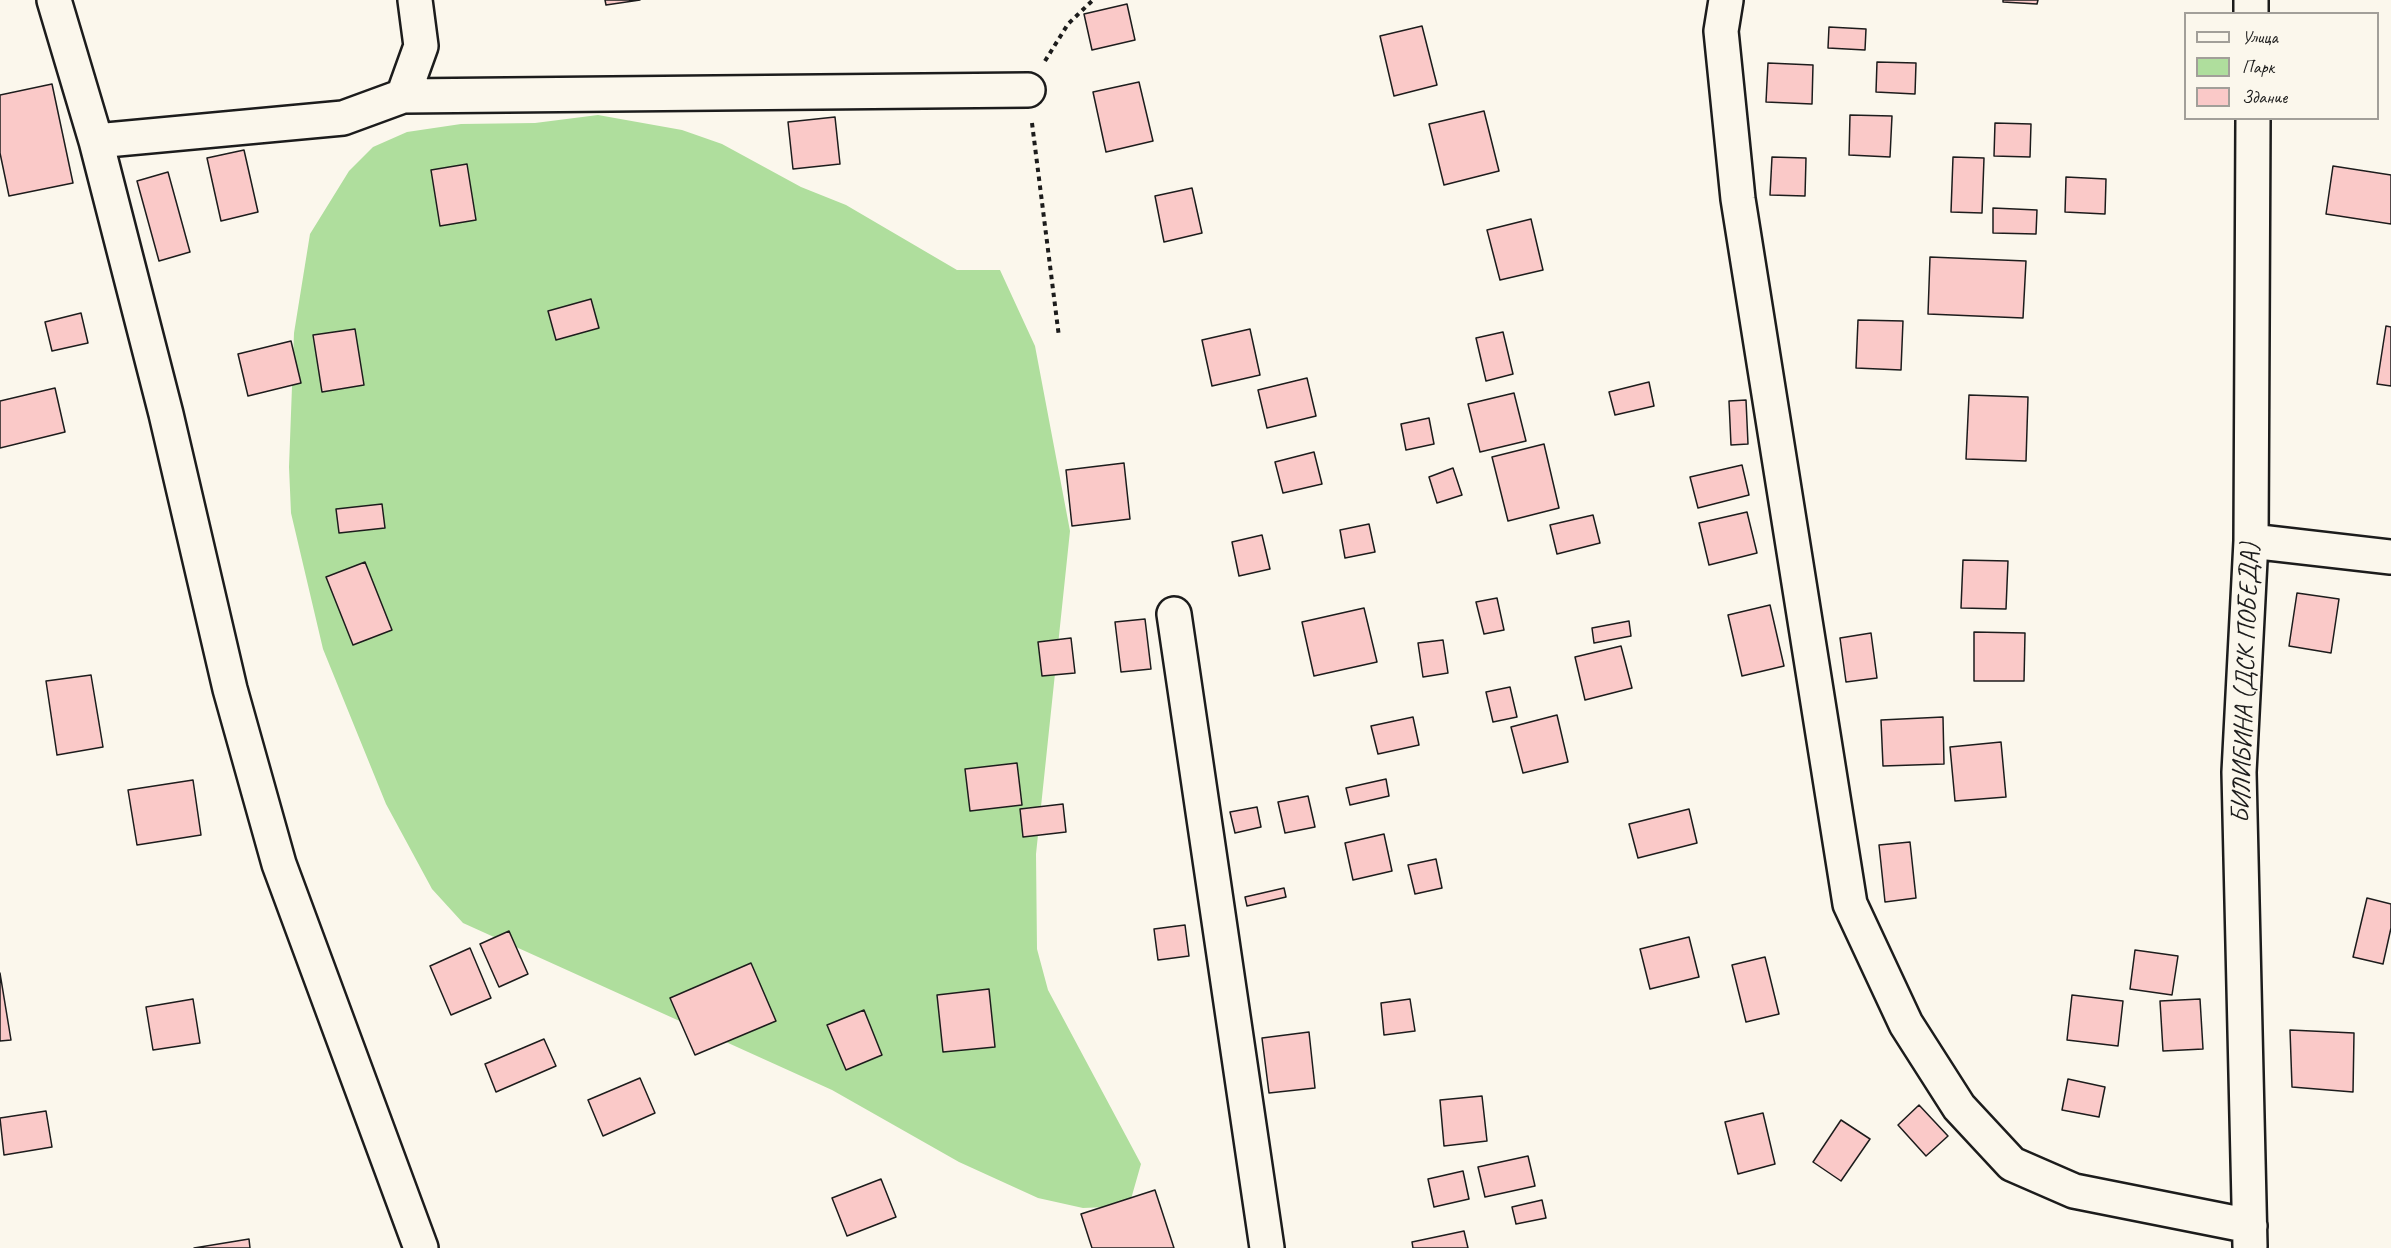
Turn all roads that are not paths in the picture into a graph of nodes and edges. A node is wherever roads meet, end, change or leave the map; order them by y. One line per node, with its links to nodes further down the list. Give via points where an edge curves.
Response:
1 (54, 0): 7 (street)
2 (415, 0): 5 (street, via 421,46)
3 (1726, 0): 11 (street, via 1721,31 1738,199 1850,904 1906,1023 1959,1107 2012,1164 2074,1191)
4 (1028, 90): 5 (street)
5 (403, 96): 7 (street, via 343,118)
6 (2253, 120): 8 (street, БИЛИБИНА (ДСК ПОБЕДА))
7 (96, 141): 12 (street, via 166,414 230,689 279,864)
8 (2251, 541): 9 (street); 11 (street, БИЛИБИНА (ДСК ПОБЕДА), via 2239,772)
9 (2391, 557)
10 (1174, 614): 13 (street)
11 (2250, 1237)
12 (421, 1248)
13 (1267, 1248)

